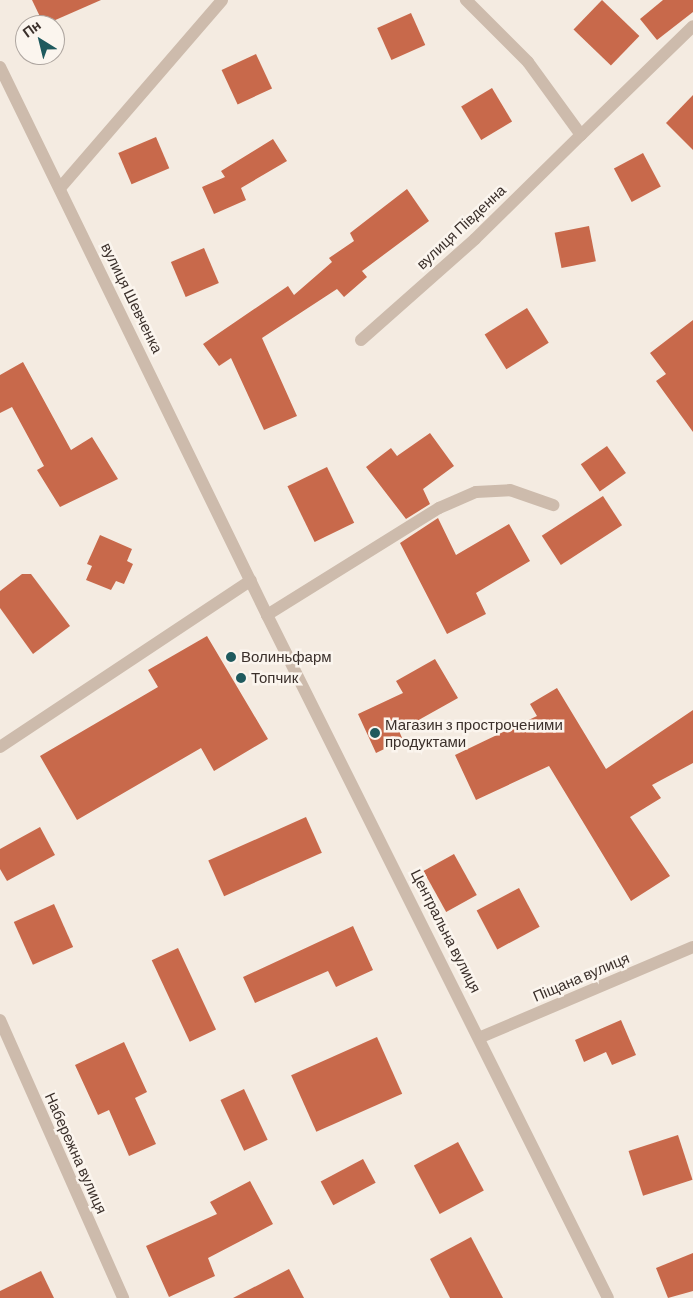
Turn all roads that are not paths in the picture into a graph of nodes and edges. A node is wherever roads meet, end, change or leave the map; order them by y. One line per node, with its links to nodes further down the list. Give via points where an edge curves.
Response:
1 (222, 0): 6 (street)
2 (466, 0): 5 (street, via 528,62)
3 (693, 26): 5 (street, вулиця Південна)
4 (0, 67): 6 (street, вулиця Шевченка)
5 (581, 135): 7 (street, вулиця Південна, via 475,239)
6 (60, 188): 9 (street, вулиця Шевченка)
7 (361, 340)
8 (553, 505): 10 (street, via 510,490 476,492 439,508)
9 (250, 580): 10 (street, Центральна вулиця); 11 (street)
10 (266, 615): 14 (street, Центральна вулиця)
11 (0, 747)
12 (693, 947): 14 (street, Піщана вулиця)
13 (0, 1020): 15 (street, Набережна вулиця)
14 (481, 1037): 16 (street, Центральна вулиця)
15 (123, 1298)
16 (608, 1298)

